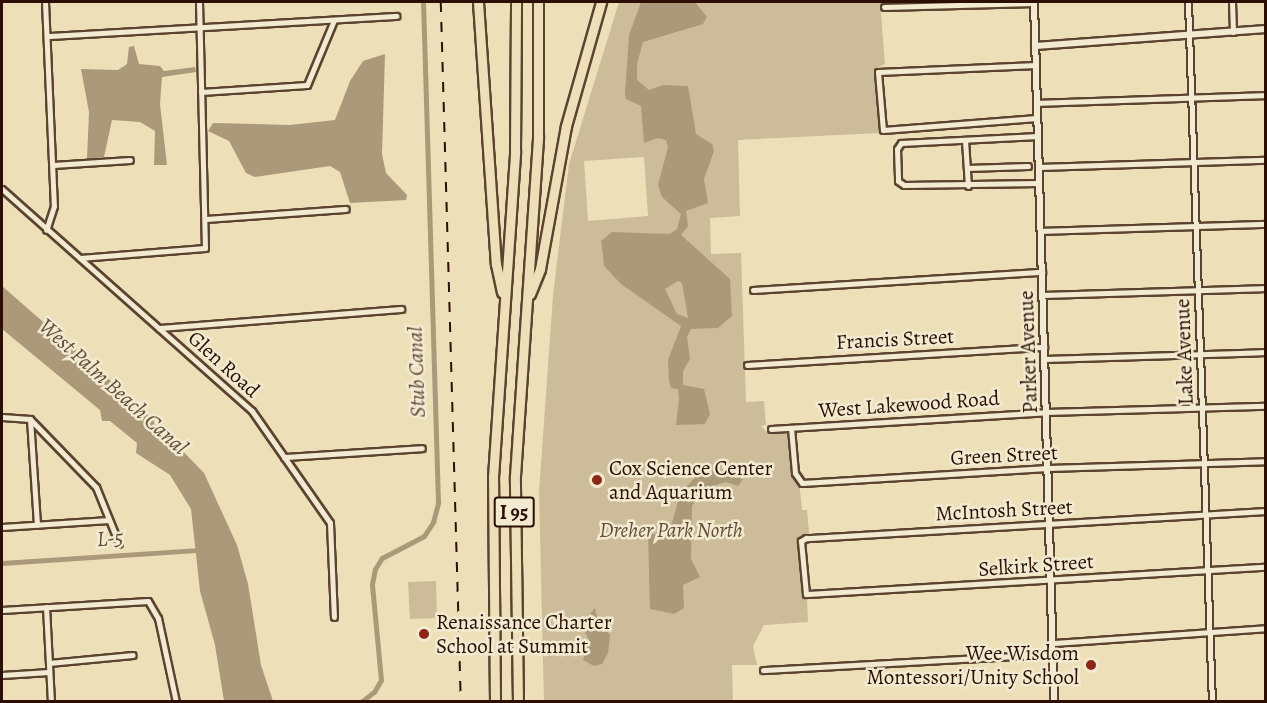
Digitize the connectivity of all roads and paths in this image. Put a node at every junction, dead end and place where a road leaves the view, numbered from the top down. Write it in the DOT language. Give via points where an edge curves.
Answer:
graph roads {
  1 [pos="199,2"];
  2 [pos="478,2"];
  3 [pos="516,2"];
  4 [pos="538,2"];
  5 [pos="601,2"];
  6 [pos="1034,2"];
  7 [pos="1188,2"];
  8 [pos="1232,2"];
  9 [pos="46,3"];
  10 [pos="884,7"];
  11 [pos="396,16"];
  12 [pos="334,20"];
  13 [pos="199,28"];
  14 [pos="1266,29"];
  15 [pos="1233,32"];
  16 [pos="1190,35"];
  17 [pos="48,36"];
  18 [pos="1035,46"];
  19 [pos="1036,65"];
  20 [pos="201,92"];
  21 [pos="1266,95"];
  22 [pos="1193,98"];
  23 [pos="1037,103"];
  24 [pos="1037,118"];
  25 [pos="1038,136"];
  26 [pos="965,140"];
  27 [pos="130,160"];
  28 [pos="1266,160"];
  29 [pos="1195,162"];
  30 [pos="53,165"];
  31 [pos="1028,166"];
  32 [pos="1039,167"];
  33 [pos="967,168"];
  34 [pos="1039,183"];
  35 [pos="968,186"];
  36 [pos="2,189"];
  37 [pos="346,209"];
  38 [pos="205,219"];
  39 [pos="1266,224"];
  40 [pos="1197,226"];
  41 [pos="46,230"];
  42 [pos="1041,231"];
  43 [pos="80,258"];
  44 [pos="1042,272"];
  45 [pos="1266,288"];
  46 [pos="753,290"];
  47 [pos="1199,290"];
  48 [pos="1042,295"];
  49 [pos="504,301"];
  50 [pos="526,302"];
  51 [pos="401,309"];
  52 [pos="159,327"];
  53 [pos="1044,347"];
  54 [pos="1266,352"];
  55 [pos="1201,354"];
  56 [pos="1044,359"];
  57 [pos="747,365"];
  58 [pos="1266,406"];
  59 [pos="1203,409"];
  60 [pos="1046,412"];
  61 [pos="2,417"];
  62 [pos="30,419"];
  63 [pos="791,428"];
  64 [pos="771,429"];
  65 [pos="422,448"];
  66 [pos="285,457"];
  67 [pos="1266,461"];
  68 [pos="1205,463"];
  69 [pos="1048,468"];
  70 [pos="1266,511"];
  71 [pos="1206,513"];
  72 [pos="109,519"];
  73 [pos="37,525"];
  74 [pos="1049,525"];
  75 [pos="2,527"];
  76 [pos="119,544"];
  77 [pos="1266,567"];
  78 [pos="1208,569"];
  79 [pos="1051,581"];
  80 [pos="808,594"];
  81 [pos="46,607"];
  82 [pos="2,610"];
  83 [pos="334,617"];
  84 [pos="1266,628"];
  85 [pos="1210,632"];
  86 [pos="1053,643"];
  87 [pos="1053,654"];
  88 [pos="133,655"];
  89 [pos="49,663"];
  90 [pos="763,670"];
  91 [pos="50,672"];
  92 [pos="2,675"];
  93 [pos="51,702"];
  94 [pos="176,702"];
  95 [pos="495,702"];
  96 [pos="518,702"];
  97 [pos="1054,702"];
  98 [pos="1212,702"];
  1 -- 13 [label="street"];
  2 -- 49 [label="highway" via="496,264"];
  3 -- 49 [label="highway, I 95" via="517,95"];
  4 -- 50 [label="highway, I 95" via="540,104"];
  5 -- 50 [label="highway" via="561,144 540,269"];
  6 -- 10 [label="street"];
  6 -- 18 [label="street, Parker Avenue"];
  7 -- 16 [label="street, Lake Avenue"];
  8 -- 15 [label="street"];
  9 -- 17 [label="street"];
  11 -- 12 [label="street"];
  12 -- 13 [label="street"];
  12 -- 20 [label="street" via="307,85"];
  13 -- 17 [label="street"];
  13 -- 20 [label="street"];
  14 -- 15 [label="street"];
  15 -- 16 [label="street"];
  16 -- 18 [label="street"];
  16 -- 22 [label="street, Lake Avenue"];
  17 -- 30 [label="street"];
  18 -- 19 [label="street, Parker Avenue"];
  19 -- 23 [label="street, Parker Avenue"];
  19 -- 24 [label="street" via="878,72 883,130"];
  20 -- 38 [label="street"];
  21 -- 22 [label="street"];
  22 -- 23 [label="street"];
  22 -- 29 [label="street, Lake Avenue"];
  23 -- 24 [label="street, Parker Avenue"];
  24 -- 25 [label="street, Parker Avenue"];
  25 -- 26 [label="street"];
  25 -- 32 [label="street, Parker Avenue"];
  26 -- 33 [label="street"];
  26 -- 35 [label="street" via="901,143 897,149 898,182 962,182"];
  27 -- 30 [label="street"];
  28 -- 29 [label="street"];
  29 -- 32 [label="street"];
  29 -- 40 [label="street, Lake Avenue"];
  30 -- 41 [label="street" via="54,206"];
  31 -- 33 [label="street"];
  32 -- 34 [label="street, Parker Avenue"];
  33 -- 35 [label="street"];
  34 -- 35 [label="street"];
  34 -- 42 [label="street, Parker Avenue"];
  36 -- 41 [label="street, Glen Road"];
  37 -- 38 [label="street"];
  38 -- 43 [label="street" via="205,248"];
  39 -- 40 [label="street"];
  40 -- 42 [label="street"];
  40 -- 47 [label="street, Lake Avenue"];
  41 -- 43 [label="street, Glen Road"];
  42 -- 44 [label="street, Parker Avenue"];
  43 -- 52 [label="street, Glen Road"];
  44 -- 46 [label="street"];
  44 -- 48 [label="street, Parker Avenue"];
  45 -- 47 [label="street"];
  47 -- 48 [label="street"];
  47 -- 55 [label="street, Lake Avenue"];
  48 -- 53 [label="street, Parker Avenue"];
  49 -- 95 [label="highway, I 95" via="492,504"];
  50 -- 96 [label="highway, I 95" via="514,521"];
  51 -- 52 [label="street"];
  52 -- 66 [label="street, Glen Road" via="252,411"];
  53 -- 56 [label="street, Parker Avenue"];
  53 -- 57 [label="street, Francis Street"];
  54 -- 55 [label="street"];
  55 -- 56 [label="street"];
  55 -- 59 [label="street, Lake Avenue"];
  56 -- 60 [label="street, Parker Avenue"];
  58 -- 59 [label="street, West Lakewood Road"];
  59 -- 60 [label="street, West Lakewood Road"];
  59 -- 68 [label="street, Lake Avenue"];
  60 -- 63 [label="street, West Lakewood Road"];
  60 -- 69 [label="street, Parker Avenue"];
  61 -- 62 [label="street"];
  62 -- 72 [label="street" via="96,487"];
  62 -- 73 [label="street"];
  63 -- 64 [label="street, West Lakewood Road"];
  63 -- 69 [label="street, Green Street" via="795,473 802,483"];
  65 -- 66 [label="street"];
  66 -- 83 [label="street, Glen Road" via="330,523"];
  67 -- 68 [label="street, Green Street"];
  68 -- 69 [label="street, Green Street"];
  68 -- 71 [label="street, Lake Avenue"];
  69 -- 74 [label="street, Parker Avenue"];
  70 -- 71 [label="street, McIntosh Street"];
  71 -- 74 [label="street, McIntosh Street"];
  71 -- 78 [label="street, Lake Avenue"];
  72 -- 73 [label="street"];
  72 -- 76 [label="street"];
  73 -- 75 [label="street"];
  74 -- 79 [label="street, Parker Avenue"];
  74 -- 80 [label="street, McIntosh Street" via="804,538 801,541"];
  77 -- 78 [label="street, Selkirk Street"];
  78 -- 79 [label="street, Selkirk Street"];
  78 -- 85 [label="street, Lake Avenue"];
  79 -- 80 [label="street, Selkirk Street"];
  79 -- 86 [label="street, Parker Avenue"];
  81 -- 82 [label="street"];
  81 -- 89 [label="street"];
  81 -- 94 [label="street" via="148,601 158,618"];
  84 -- 85 [label="street"];
  85 -- 86 [label="street"];
  85 -- 98 [label="street, Lake Avenue"];
  86 -- 87 [label="street, Parker Avenue"];
  87 -- 90 [label="street"];
  87 -- 97 [label="street, Parker Avenue"];
  88 -- 89 [label="street"];
  89 -- 91 [label="street"];
  91 -- 92 [label="street"];
  91 -- 93 [label="street"];
}
